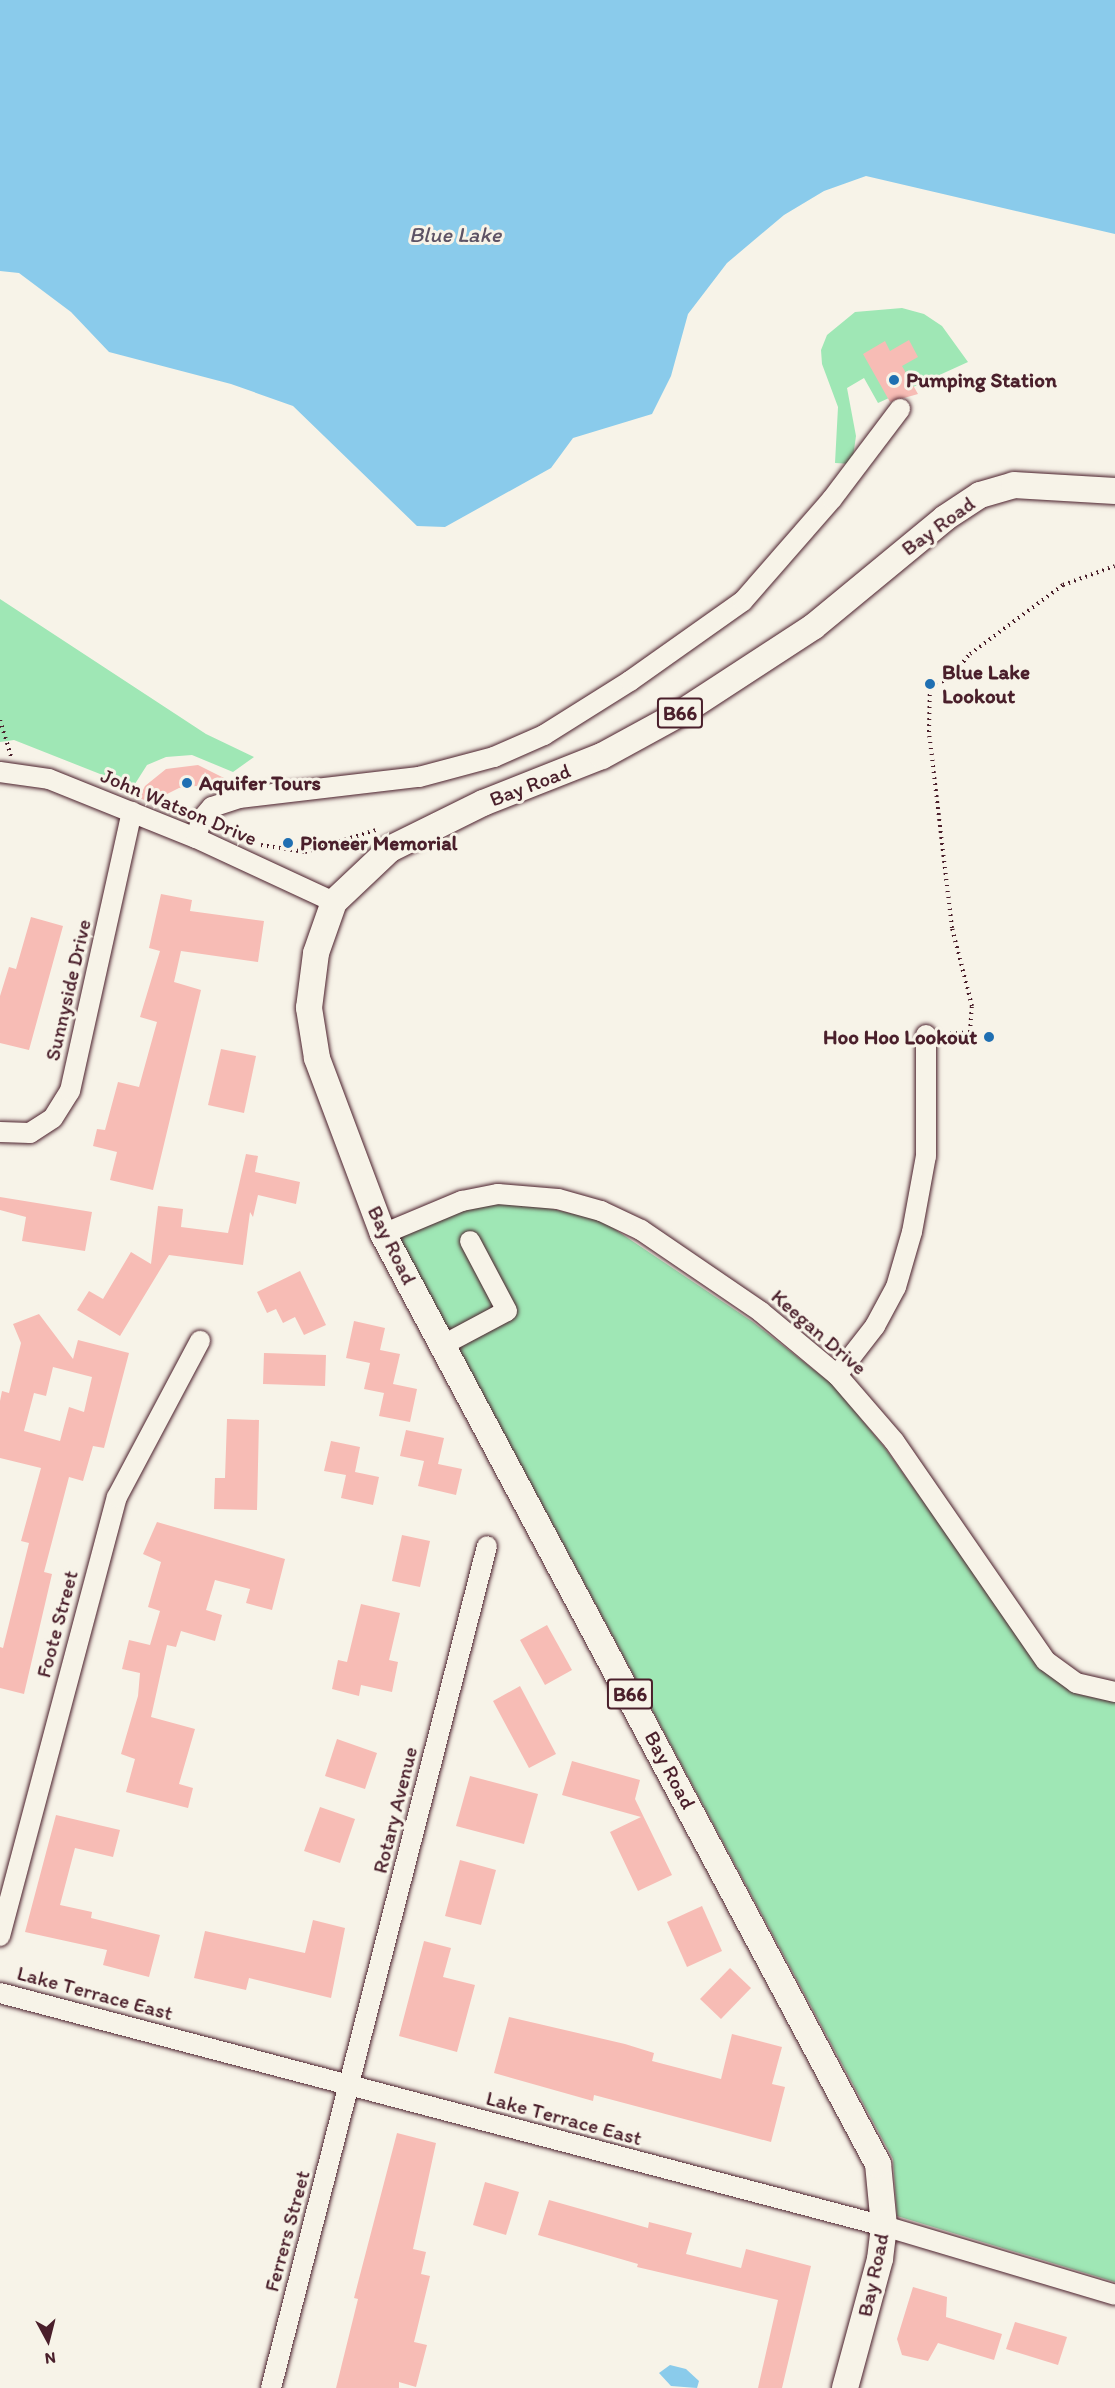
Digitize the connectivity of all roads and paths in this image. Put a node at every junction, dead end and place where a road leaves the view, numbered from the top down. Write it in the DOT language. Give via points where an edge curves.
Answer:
graph roads {
  1 [pos="900,409"];
  2 [pos="1115,491"];
  3 [pos="1115,566"];
  4 [pos="0,720"];
  5 [pos="0,738"];
  6 [pos="8,745"];
  7 [pos="8,772"];
  8 [pos="132,812"];
  9 [pos="196,838"];
  10 [pos="334,902"];
  11 [pos="926,1035"];
  12 [pos="0,1131"];
  13 [pos="383,1234"];
  14 [pos="470,1241"];
  15 [pos="200,1341"];
  16 [pos="443,1346"];
  17 [pos="837,1375"];
  18 [pos="487,1546"];
  19 [pos="1115,1692"];
  20 [pos="0,1936"];
  21 [pos="0,1993"];
  22 [pos="350,2086"];
  23 [pos="884,2226"];
  24 [pos="1115,2295"];
  25 [pos="271,2388"];
  26 [pos="845,2388"];
  1 -- 9 [label="street" via="832,499 743,601 648,669 544,735 494,757 419,777 239,798 212,807 201,820"];
  2 -- 10 [label="main road, Bay Road / B66" via="1014,485 980,495 945,518 813,627 750,670 602,756 483,803 390,849"];
  3 -- 11 [label="path" via="1063,585 970,654 948,680 930,684 929,732 952,928 972,1006 970,1032"];
  4 -- 6 [label="path"];
  5 -- 6 [label="path"];
  6 -- 7 [label="path"];
  7 -- 8 [label="street, John Watson Drive" via="49,779"];
  8 -- 9 [label="street, John Watson Drive"];
  8 -- 12 [label="street, Sunnyside Drive" via="70,1091 53,1118 30,1132"];
  9 -- 10 [label="street, John Watson Drive"];
  10 -- 13 [label="main road, Bay Road / B66" via="316,953 309,1008 317,1058"];
  11 -- 17 [label="street" via="926,1156 912,1233 896,1287 875,1326"];
  13 -- 16 [label="main road, Bay Road / B66"];
  13 -- 17 [label="street, Keegan Drive" via="462,1201 498,1194 527,1194 601,1211 641,1230 761,1312"];
  14 -- 16 [label="street" via="507,1311"];
  15 -- 20 [label="street, Foote Street" via="117,1497"];
  16 -- 23 [label="main road, Bay Road / B66" via="850,2107 878,2164"];
  17 -- 19 [label="street, Keegan Drive" via="894,1442 1046,1661 1076,1683"];
  18 -- 22 [label="street, Rotary Avenue"];
  21 -- 22 [label="street, Lake Terrace East"];
  22 -- 23 [label="street, Lake Terrace East"];
  22 -- 25 [label="street, Ferrers Street"];
  23 -- 24 [label="street, Lake Terrace East"];
  23 -- 26 [label="main road, Bay Road / B66" via="880,2259"];
}
